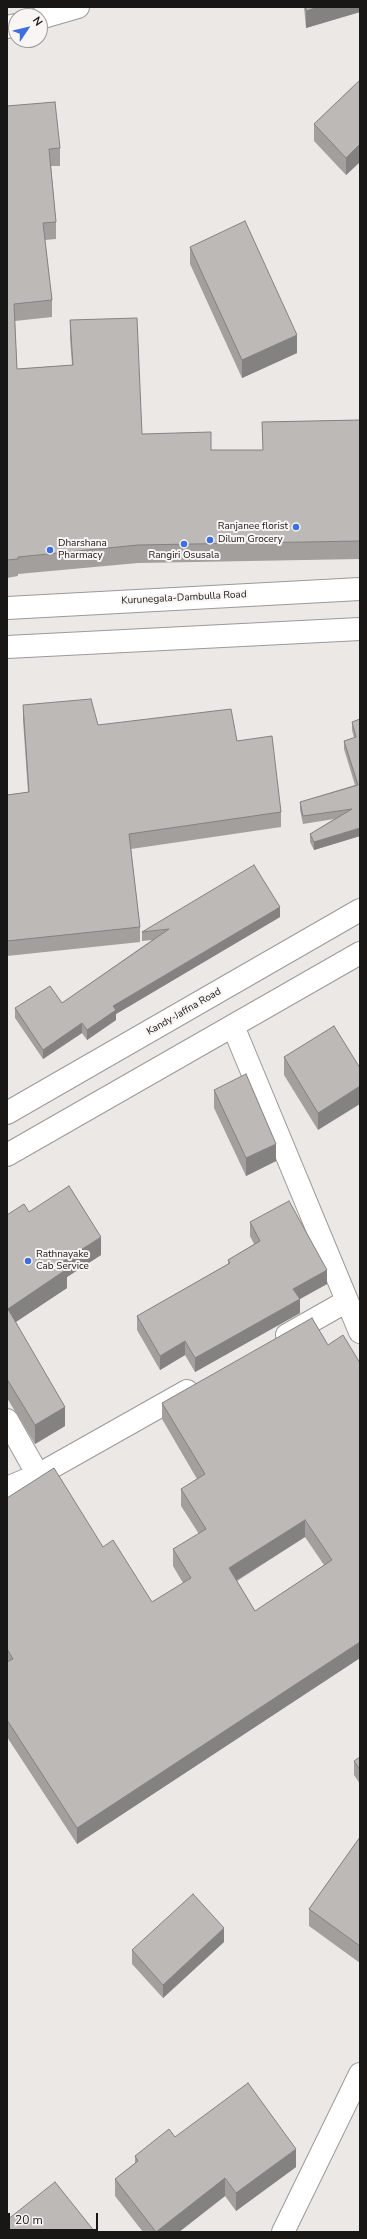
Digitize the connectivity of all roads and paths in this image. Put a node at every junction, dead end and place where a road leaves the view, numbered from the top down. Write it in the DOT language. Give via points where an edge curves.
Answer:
graph roads {
  1 [pos="78,7"];
  2 [pos="48,16"];
  3 [pos="360,589"];
  4 [pos="7,608"];
  5 [pos="360,629"];
  6 [pos="7,647"];
  7 [pos="360,910"];
  8 [pos="360,953"];
  9 [pos="233,1026"];
  10 [pos="7,1113"];
  11 [pos="7,1155"];
  12 [pos="347,1301"];
  13 [pos="360,1332"];
  14 [pos="271,1343"];
  15 [pos="203,1382"];
  16 [pos="7,1420"];
  17 [pos="38,1475"];
  18 [pos="7,1488"];
  19 [pos="360,2074"];
  20 [pos="283,2232"];
  1 -- 2 [label="main road"];
  3 -- 4 [label="main road, Kurunegala-Dambulla Road"];
  5 -- 6 [label="main road"];
  7 -- 10 [label="main road, Kandy-Jaffna Road"];
  8 -- 9 [label="main road"];
  9 -- 11 [label="main road"];
  9 -- 12 [label="main road"];
  12 -- 13 [label="main road"];
  12 -- 14 [label="main road"];
  15 -- 17 [label="main road"];
  16 -- 17 [label="main road"];
  17 -- 18 [label="main road"];
  19 -- 20 [label="main road"];
}
